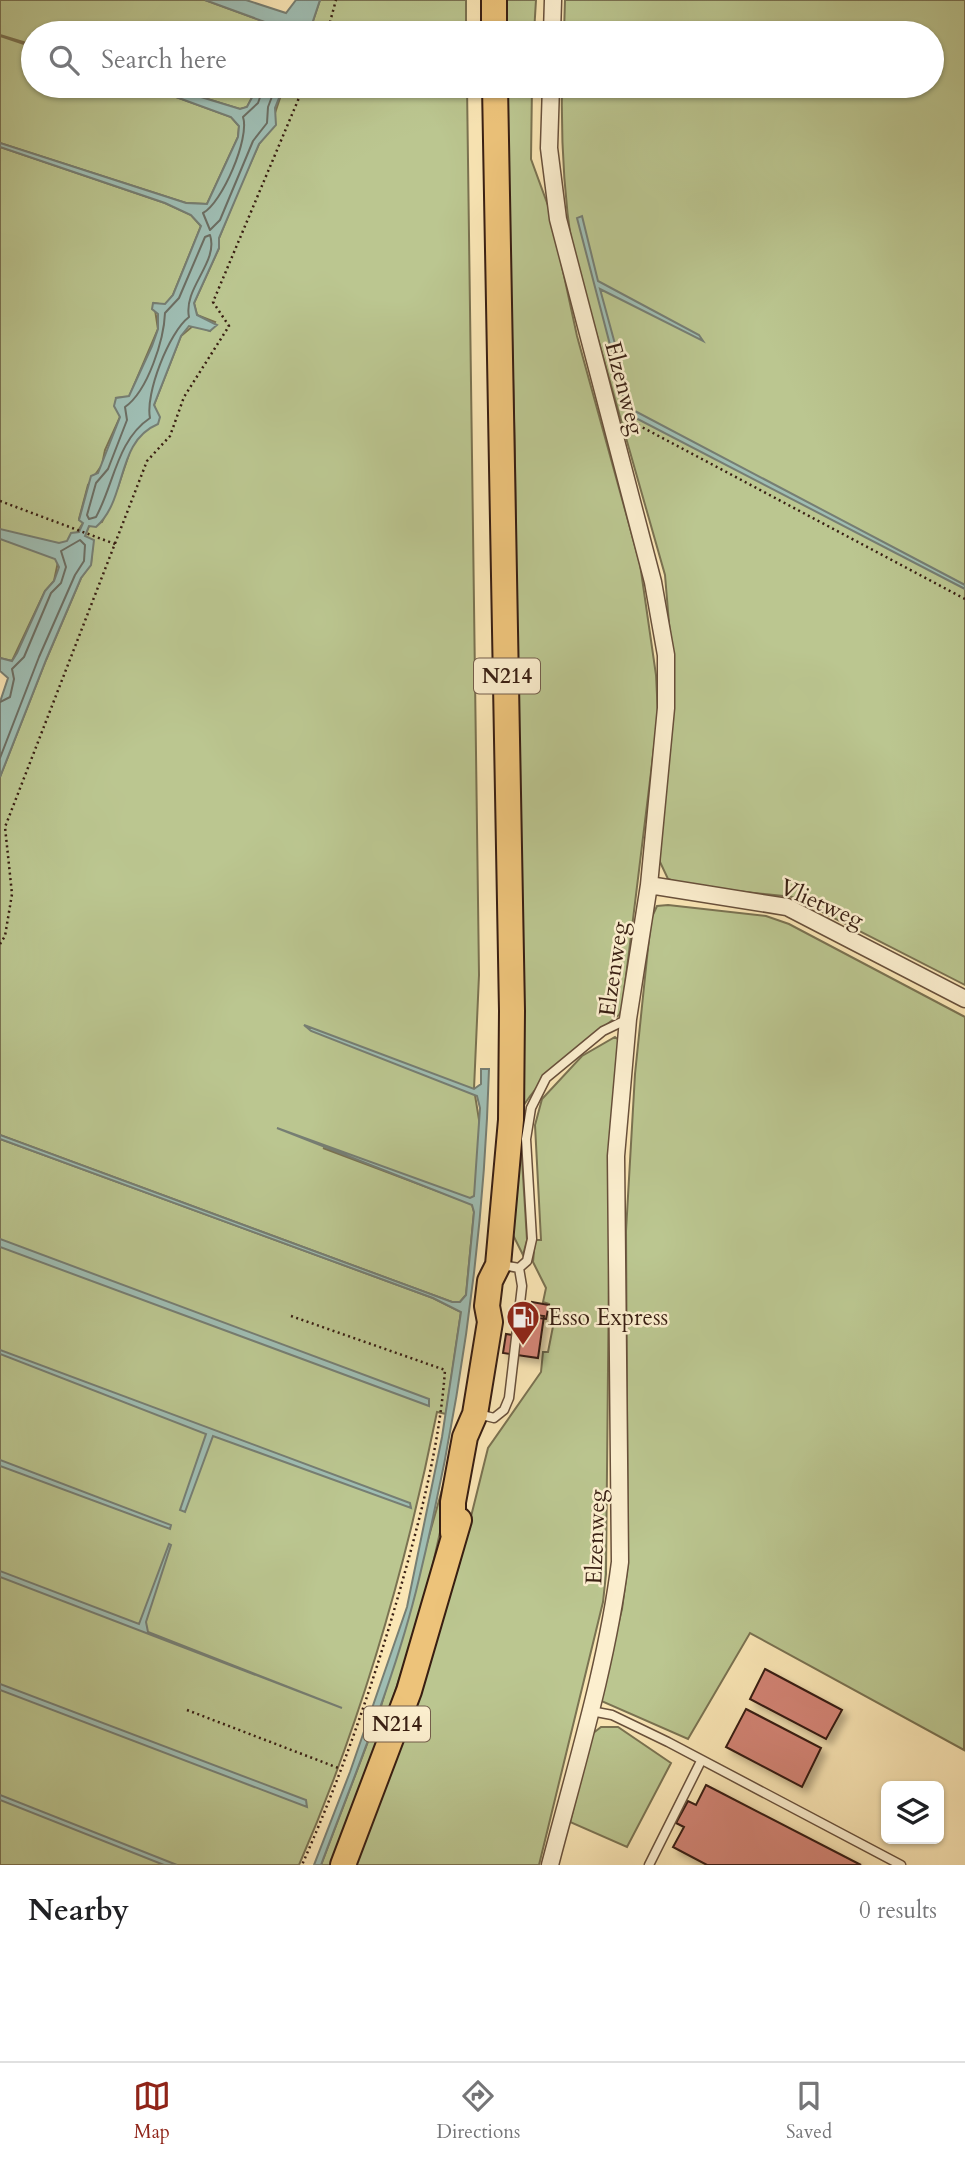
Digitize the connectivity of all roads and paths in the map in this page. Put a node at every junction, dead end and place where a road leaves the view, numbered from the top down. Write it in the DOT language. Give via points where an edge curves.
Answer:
graph roads {
  1 [pos="336,0"];
  2 [pos="494,0"];
  3 [pos="553,0"];
  4 [pos="330,21"];
  5 [pos="494,21"];
  6 [pos="552,21"];
  7 [pos="299,98"];
  8 [pos="495,98"];
  9 [pos="551,98"];
  10 [pos="612,428"];
  11 [pos="0,500"];
  12 [pos="116,544"];
  13 [pos="965,599"];
  14 [pos="649,885"];
  15 [pos="0,944"];
  16 [pos="965,999"];
  17 [pos="628,1019"];
  18 [pos="508,1266"];
  19 [pos="291,1316"];
  20 [pos="475,1414"];
  21 [pos="187,1710"];
  22 [pos="591,1712"];
  23 [pos="701,1761"];
  24 [pos="341,1769"];
  25 [pos="302,1865"];
  26 [pos="343,1865"];
  27 [pos="550,1865"];
  28 [pos="649,1865"];
  29 [pos="901,1865"];
  1 -- 4 [label="path"];
  2 -- 5 [label="main road"];
  3 -- 6 [label="street"];
  7 -- 12 [label="path" via="213,302 229,326 184,397 170,436 147,461"];
  8 -- 18 [label="main road, N214" via="512,998"];
  9 -- 10 [label="street, Elzenweg" via="549,148 558,219"];
  10 -- 13 [label="path" via="638,425"];
  10 -- 14 [label="street, Elzenweg" via="653,582 666,655 666,708"];
  11 -- 12 [label="path"];
  12 -- 15 [label="path" via="5,828 12,894"];
  14 -- 16 [label="street, Vlietweg" via="787,907"];
  14 -- 17 [label="street, Elzenweg"];
  17 -- 18 [label="lane" via="603,1031 546,1078 530,1108 526,1139 532,1239 527,1261"];
  17 -- 22 [label="street, Elzenweg" via="617,1156 620,1562"];
  18 -- 20 [label="main road, N214" via="499,1306 490,1322"];
  18 -- 20 [label="lane" via="522,1286 509,1398 494,1418"];
  19 -- 24 [label="path" via="444,1370 421,1514 380,1660"];
  20 -- 26 [label="main road, N214" via="479,1441 463,1510 409,1691"];
  21 -- 24 [label="path"];
  22 -- 23 [label="lane" via="612,1715"];
  22 -- 27 [label="street, Elzenweg"];
  23 -- 28 [label="lane"];
  23 -- 29 [label="lane"];
  24 -- 25 [label="path"];
}
